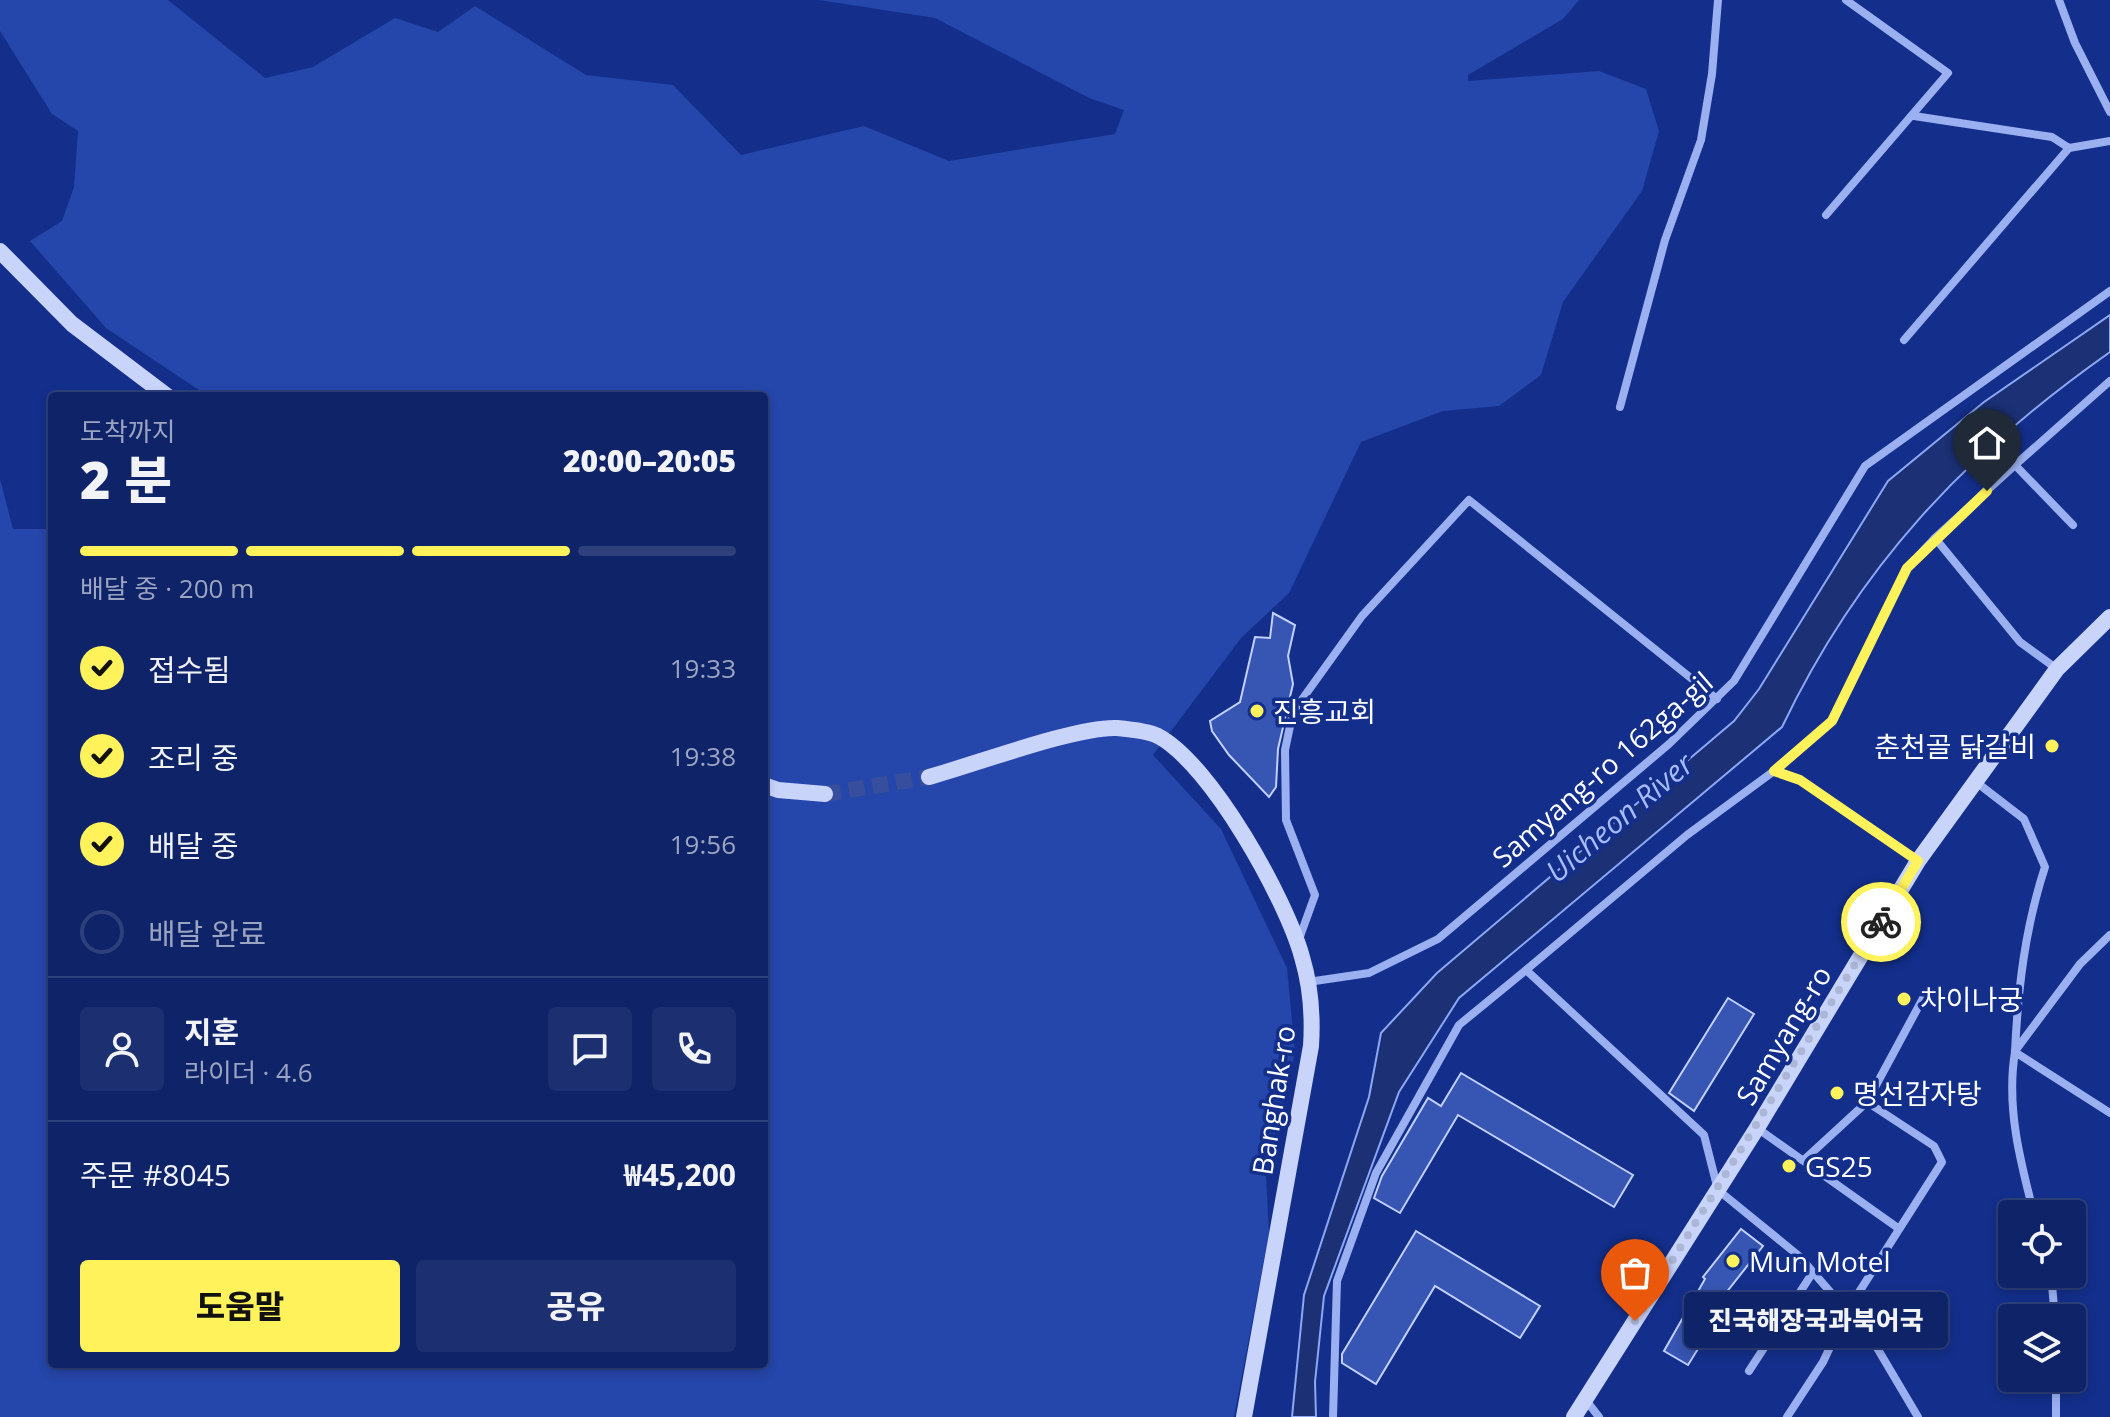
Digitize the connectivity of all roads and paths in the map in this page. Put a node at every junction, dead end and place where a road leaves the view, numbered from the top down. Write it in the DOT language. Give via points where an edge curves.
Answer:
graph roads {
  1 [pos="1718,0"];
  2 [pos="1846,0"];
  3 [pos="2059,0"];
  4 [pos="2110,112"];
  5 [pos="1914,116"];
  6 [pos="2110,141"];
  7 [pos="2069,148"];
  8 [pos="1826,215"];
  9 [pos="0,251"];
  10 [pos="2110,291"];
  11 [pos="1904,340"];
  12 [pos="2110,381"];
  13 [pos="162,392"];
  14 [pos="1620,407"];
  15 [pos="2015,465"];
  16 [pos="2073,525"];
  17 [pos="1935,538"];
  18 [pos="2110,617"];
  19 [pos="2057,669"];
  20 [pos="1717,699"];
  21 [pos="1774,771"];
  22 [pos="929,777"];
  23 [pos="1976,782"];
  24 [pos="768,786"];
  25 [pos="825,794"];
  26 [pos="1918,861"];
  27 [pos="2110,935"];
  28 [pos="1298,943"];
  29 [pos="1526,970"];
  30 [pos="1308,982"];
  31 [pos="1928,989"];
  32 [pos="2015,1052"];
  33 [pos="1867,1102"];
  34 [pos="2110,1113"];
  35 [pos="1757,1128"];
  36 [pos="1805,1159"];
  37 [pos="1718,1190"];
  38 [pos="2030,1200"];
  39 [pos="1898,1228"];
  40 [pos="1813,1272"];
  41 [pos="1847,1311"];
  42 [pos="1749,1371"];
  43 [pos="2056,1392"];
  44 [pos="1585,1399"];
  45 [pos="1244,1417"];
  46 [pos="1333,1417"];
  47 [pos="1574,1417"];
  48 [pos="1599,1417"];
  49 [pos="1787,1417"];
  50 [pos="1918,1417"];
  51 [pos="2056,1417"];
  1 -- 14 [label="street" via="1701,140 1665,240"];
  2 -- 5 [label="street" via="1948,73"];
  3 -- 4 [label="street"];
  5 -- 7 [label="street" via="2052,137"];
  5 -- 8 [label="street"];
  6 -- 7 [label="street"];
  7 -- 11 [label="street"];
  9 -- 13 [label="main road" via="72,324"];
  10 -- 20 [label="street, Samyang-ro 162ga-gil" via="1865,466 1734,681"];
  12 -- 15 [label="street"];
  15 -- 16 [label="street"];
  15 -- 17 [label="street"];
  17 -- 19 [label="street" via="2020,642"];
  17 -- 21 [label="street" via="1907,568 1832,721"];
  18 -- 19 [label="main road, Samyang-ro"];
  19 -- 23 [label="main road, Samyang-ro"];
  20 -- 28 [label="street" via="1469,500 1362,616 1293,712 1285,750 1286,820 1315,895"];
  20 -- 30 [label="street, Samyang-ro 162ga-gil" via="1438,939 1369,973"];
  21 -- 26 [label="street" via="1800,780"];
  21 -- 29 [label="street" via="1687,835"];
  22 -- 28 [label="main road, Banghak-ro" via="1079,734 1115,728 1158,736 1205,778 1250,844"];
  23 -- 26 [label="main road, Samyang-ro"];
  23 -- 32 [label="street" via="2024,819 2045,867 2029,914"];
  24 -- 25 [label="main road"];
  26 -- 35 [label="main road, Samyang-ro"];
  27 -- 32 [label="street" via="2080,964"];
  28 -- 30 [label="main road, Banghak-ro"];
  29 -- 37 [label="street" via="1704,1135"];
  29 -- 46 [label="street" via="1459,1025 1376,1173 1337,1281"];
  30 -- 45 [label="main road, Banghak-ro" via="1311,1046"];
  31 -- 33 [label="street"];
  32 -- 34 [label="street"];
  32 -- 38 [label="street" via="2010,1080"];
  33 -- 36 [label="street"];
  33 -- 39 [label="street" via="1940,1153 1939,1167"];
  35 -- 36 [label="street"];
  35 -- 37 [label="main road, Samyang-ro"];
  36 -- 39 [label="street"];
  37 -- 40 [label="street"];
  37 -- 44 [label="main road, Samyang-ro"];
  39 -- 41 [label="street"];
  40 -- 41 [label="street"];
  40 -- 42 [label="street"];
  41 -- 49 [label="street" via="1823,1362"];
  41 -- 50 [label="street" via="1873,1341"];
  43 -- 51 [label="street"];
  44 -- 47 [label="main road, Samyang-ro"];
  44 -- 48 [label="street"];
}
